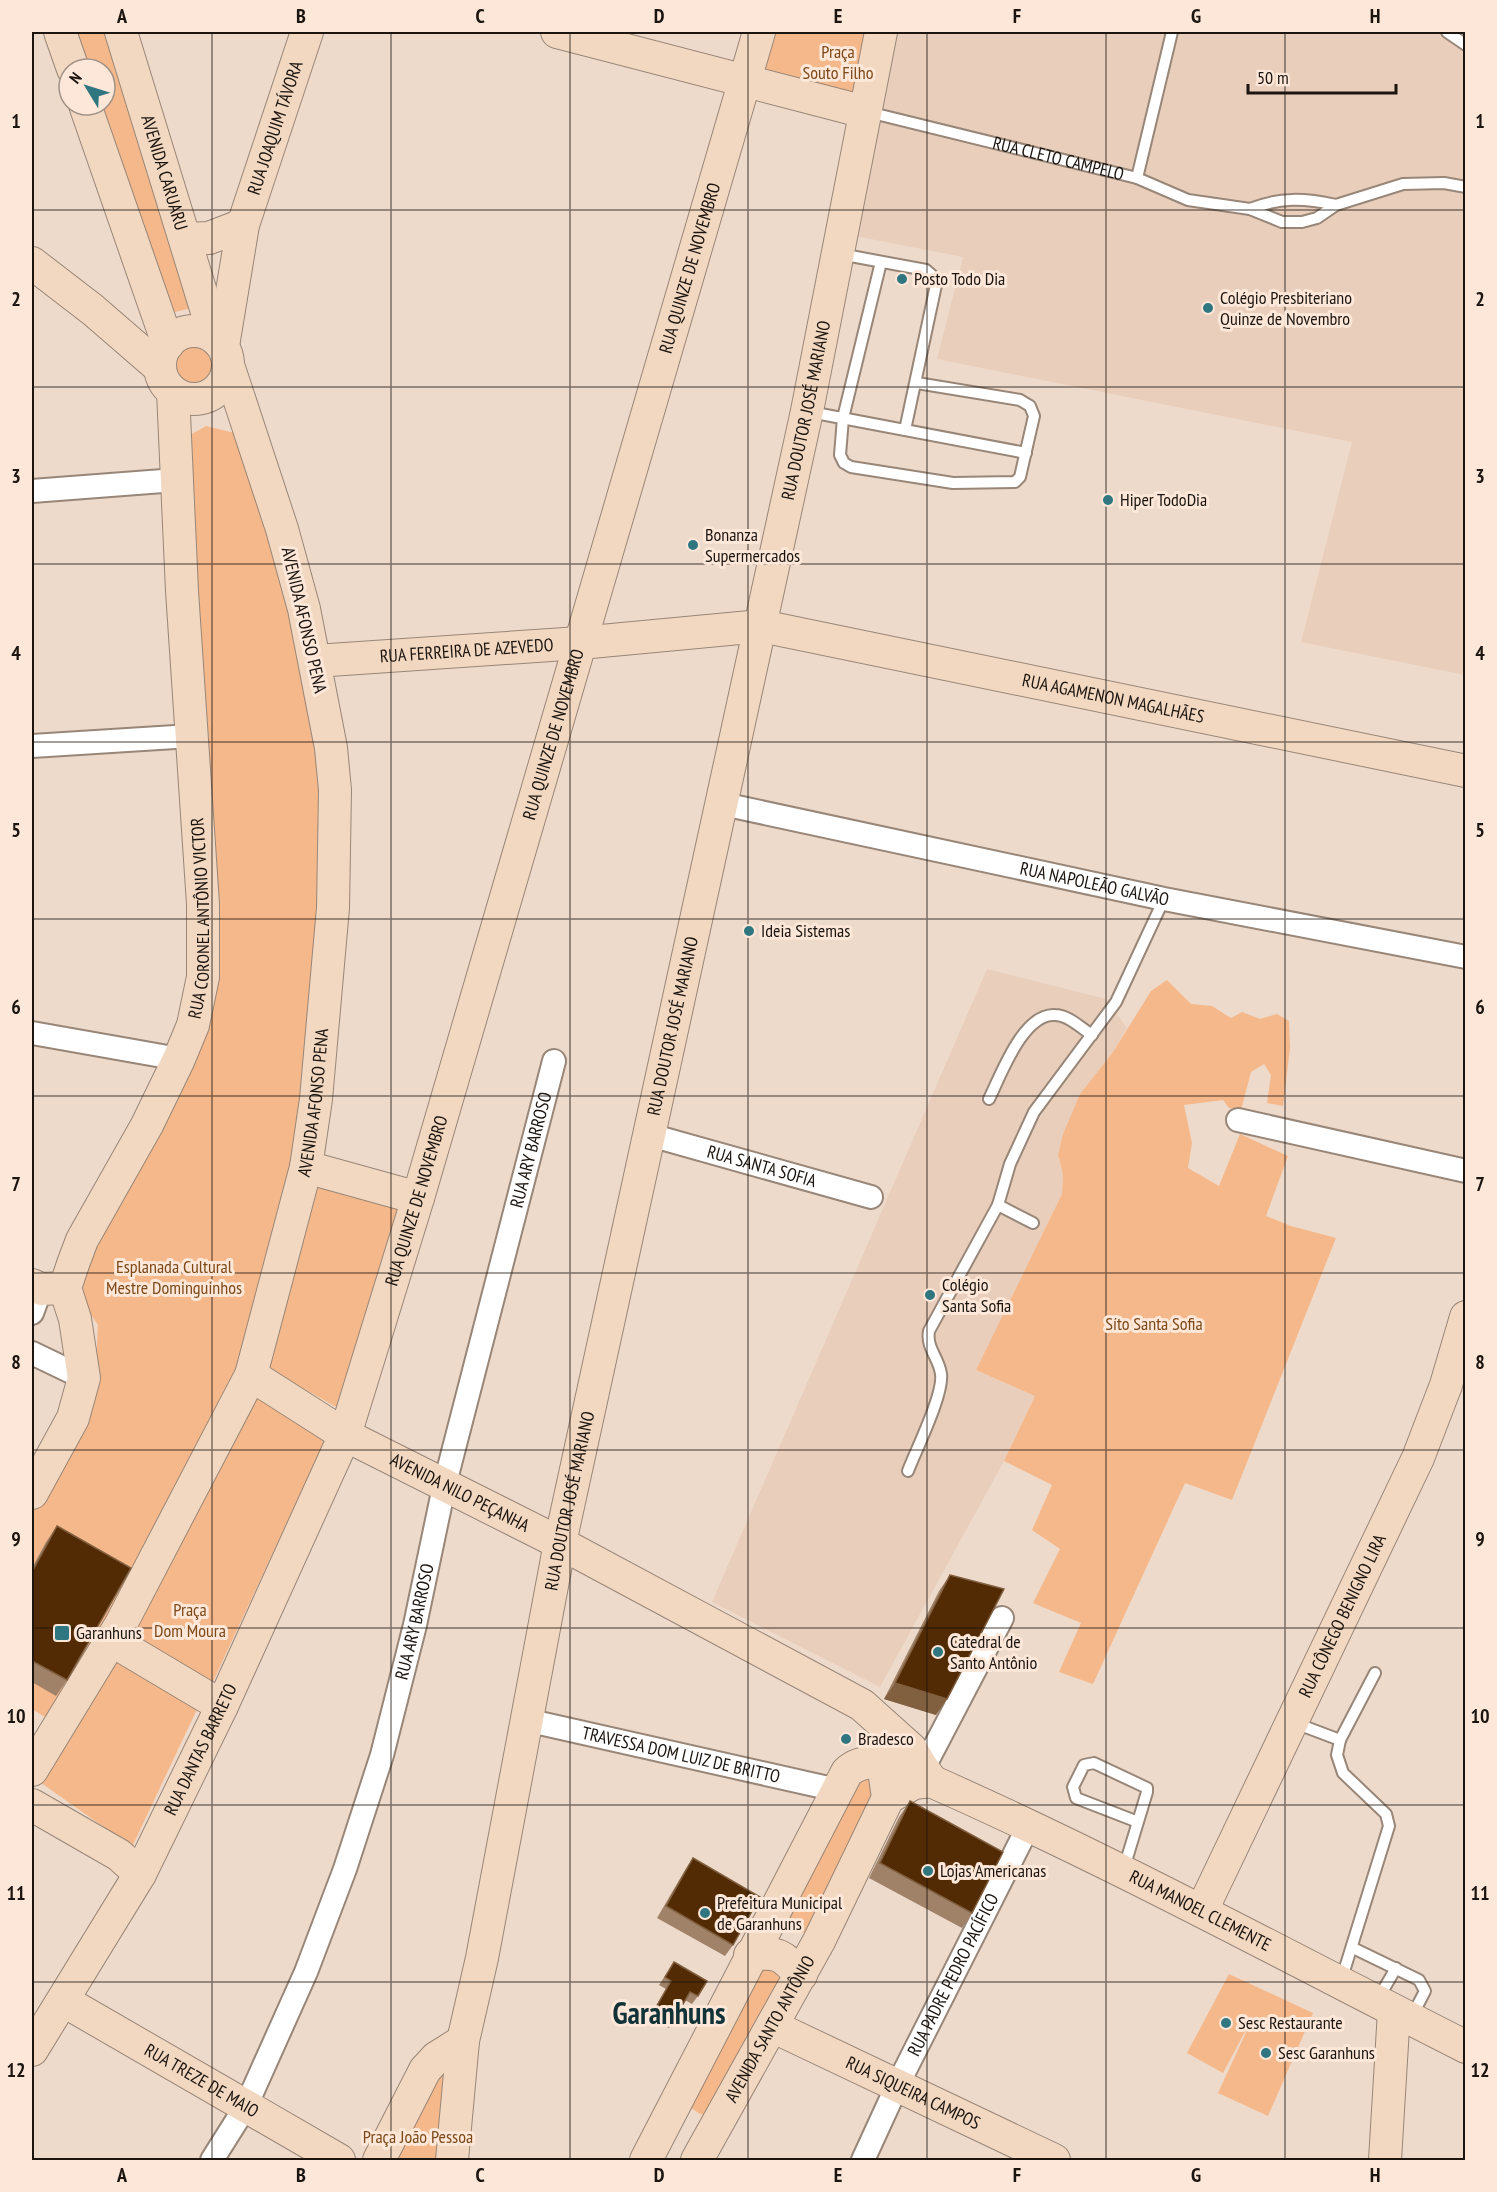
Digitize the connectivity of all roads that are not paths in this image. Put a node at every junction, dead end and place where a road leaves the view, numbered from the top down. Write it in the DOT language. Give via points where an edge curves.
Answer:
graph roads {
  1 [pos="60,32"];
  2 [pos="121,32"];
  3 [pos="307,32"];
  4 [pos="557,32"];
  5 [pos="759,32"];
  6 [pos="881,32"];
  7 [pos="1172,32"];
  8 [pos="1447,32"];
  9 [pos="1466,45"];
  10 [pos="69,57"];
  11 [pos="744,82"];
  12 [pos="865,112"];
  13 [pos="90,117"];
  14 [pos="1137,178"];
  15 [pos="1466,187"];
  16 [pos="1336,205"];
  17 [pos="1250,209"];
  18 [pos="243,225"];
  19 [pos="186,239"];
  20 [pos="837,254"];
  21 [pos="880,262"];
  22 [pos="32,263"];
  23 [pos="222,349"];
  24 [pos="167,362"];
  25 [pos="917,383"];
  26 [pos="807,411"];
  27 [pos="843,418"];
  28 [pos="905,430"];
  29 [pos="1026,453"];
  30 [pos="176,480"];
  31 [pos="32,491"];
  32 [pos="761,626"];
  33 [pos="580,643"];
  34 [pos="315,662"];
  35 [pos="191,735"];
  36 [pos="32,746"];
  37 [pos="1466,771"];
  38 [pos="723,804"];
  39 [pos="1164,899"];
  40 [pos="1466,957"];
  41 [pos="32,1033"];
  42 [pos="1092,1035"];
  43 [pos="178,1059"];
  44 [pos="554,1061"];
  45 [pos="989,1099"];
  46 [pos="1238,1120"];
  47 [pos="651,1135"];
  48 [pos="306,1167"];
  49 [pos="1466,1170"];
  50 [pos="871,1197"];
  51 [pos="418,1198"];
  52 [pos="998,1205"];
  53 [pos="1033,1222"];
  54 [pos="42,1294"];
  55 [pos="1466,1317"];
  56 [pos="32,1353"];
  57 [pos="251,1375"];
  58 [pos="84,1378"];
  59 [pos="1456,1387"];
  60 [pos="345,1435"];
  61 [pos="908,1471"];
  62 [pos="444,1487"];
  63 [pos="32,1493"];
  64 [pos="560,1543"];
  65 [pos="1002,1618"];
  66 [pos="111,1640"];
  67 [pos="1375,1673"];
  68 [pos="862,1705"];
  69 [pos="222,1706"];
  70 [pos="526,1720"];
  71 [pos="1293,1722"];
  72 [pos="1340,1740"];
  73 [pos="883,1762"];
  74 [pos="32,1770"];
  75 [pos="927,1775"];
  76 [pos="837,1790"];
  77 [pos="888,1798"];
  78 [pos="32,1805"];
  79 [pos="1138,1822"];
  80 [pos="1029,1825"];
  81 [pos="1123,1871"];
  82 [pos="140,1874"];
  83 [pos="1202,1910"];
  84 [pos="773,1915"];
  85 [pos="819,1941"];
  86 [pos="1353,1948"];
  87 [pos="750,1955"];
  88 [pos="1396,1968"];
  89 [pos="801,1975"];
  90 [pos="1341,1981"];
  91 [pos="63,2001"];
  92 [pos="1394,2011"];
  93 [pos="774,2027"];
  94 [pos="465,2031"];
  95 [pos="1466,2047"];
  96 [pos="32,2050"];
  97 [pos="897,2086"];
  98 [pos="676,2103"];
  99 [pos="246,2106"];
  100 [pos="717,2122"];
  101 [pos="652,2148"];
  102 [pos="698,2159"];
  103 [pos="212,2160"];
  104 [pos="339,2160"];
  105 [pos="379,2160"];
  106 [pos="452,2160"];
  107 [pos="863,2160"];
  108 [pos="1054,2160"];
  109 [pos="1385,2160"];
  1 -- 10 [label="main road"];
  2 -- 19 [label="main road, AVENIDA CARUARU"];
  3 -- 18 [label="main road, RUA JOAQUIM TÁVORA"];
  4 -- 11 [label="main road"];
  5 -- 11 [label="main road, RUA QUINZE DE NOVEMBRO"];
  6 -- 12 [label="main road, RUA DOUTOR JOSÉ MARIANO"];
  7 -- 14 [label="lane"];
  8 -- 9 [label="lane"];
  11 -- 12 [label="main road"];
  11 -- 33 [label="main road, RUA QUINZE DE NOVEMBRO"];
  12 -- 14 [label="lane, RUA CLETO CAMPELO"];
  12 -- 20 [label="main road, RUA DOUTOR JOSÉ MARIANO"];
  13 -- 24 [label="main road"];
  14 -- 17 [label="lane, RUA CLETO CAMPELO" via="1188,200"];
  15 -- 16 [label="lane" via="1403,184"];
  16 -- 17 [label="lane" via="1289,198"];
  16 -- 17 [label="lane" via="1317,218 1302,222 1268,219"];
  18 -- 19 [label="main road" via="209,238"];
  18 -- 23 [label="main road, RUA JOAQUIM TÁVORA"];
  19 -- 23 [label="main road, AVENIDA CARUARU"];
  20 -- 21 [label="lane"];
  20 -- 26 [label="main road, RUA DOUTOR JOSÉ MARIANO"];
  21 -- 25 [label="lane" via="926,270 936,285"];
  21 -- 27 [label="lane"];
  22 -- 24 [label="main road" via="93,310 140,329"];
  23 -- 24 [label="main road" via="195,331 176,336"];
  23 -- 24 [label="main road" via="226,378 213,394 192,400"];
  23 -- 34 [label="main road, AVENIDA AFONSO PENA" via="282,529"];
  24 -- 30 [label="main road, RUA CORONEL ANTÔNIO VICTOR"];
  25 -- 28 [label="lane"];
  25 -- 29 [label="lane" via="1020,400 1030,406 1034,416"];
  26 -- 27 [label="lane"];
  26 -- 32 [label="main road, RUA DOUTOR JOSÉ MARIANO"];
  27 -- 28 [label="lane"];
  27 -- 29 [label="lane" via="840,455 851,467 954,483 1006,484 1020,477"];
  28 -- 29 [label="lane"];
  30 -- 31 [label="street"];
  30 -- 35 [label="main road, RUA CORONEL ANTÔNIO VICTOR"];
  32 -- 33 [label="main road, RUA FERREIRA DE AZEVEDO"];
  32 -- 37 [label="main road, RUA AGAMENON MAGALHÃES"];
  32 -- 38 [label="main road, RUA DOUTOR JOSÉ MARIANO"];
  33 -- 34 [label="main road, RUA FERREIRA DE AZEVEDO"];
  33 -- 51 [label="main road, RUA QUINZE DE NOVEMBRO"];
  34 -- 48 [label="main road, AVENIDA AFONSO PENA" via="334,779 336,848 326,1006"];
  35 -- 36 [label="street"];
  35 -- 43 [label="main road, RUA CORONEL ANTÔNIO VICTOR" via="204,954 199,1002"];
  38 -- 39 [label="street, RUA NAPOLEÃO GALVÃO"];
  38 -- 47 [label="main road, RUA DOUTOR JOSÉ MARIANO"];
  39 -- 40 [label="street, RUA NAPOLEÃO GALVÃO"];
  39 -- 42 [label="lane" via="1116,1002"];
  41 -- 43 [label="street"];
  42 -- 45 [label="lane" via="1056,1014 1042,1017 1017,1042"];
  42 -- 52 [label="lane" via="1034,1112 1010,1164"];
  43 -- 54 [label="main road, RUA CORONEL ANTÔNIO VICTOR" via="147,1125 82,1240"];
  44 -- 62 [label="street, RUA ARY BARROSO"];
  46 -- 49 [label="street"];
  47 -- 50 [label="street, RUA SANTA SOFIA"];
  47 -- 64 [label="main road, RUA DOUTOR JOSÉ MARIANO"];
  48 -- 51 [label="main road"];
  48 -- 57 [label="main road, AVENIDA AFONSO PENA"];
  51 -- 60 [label="main road, RUA QUINZE DE NOVEMBRO"];
  52 -- 53 [label="lane"];
  52 -- 61 [label="lane" via="929,1331 927,1342 942,1375"];
  54 -- 58 [label="main road, RUA CORONEL ANTÔNIO VICTOR" via="75,1319"];
  55 -- 59 [label="main road, RUA CÔNEGO BENIGNO LIRA"];
  56 -- 58 [label="street"];
  57 -- 60 [label="main road, AVENIDA NILO PEÇANHA"];
  57 -- 66 [label="main road, AVENIDA AFONSO PENA"];
  58 -- 63 [label="main road" via="73,1418"];
  59 -- 71 [label="main road, RUA CÔNEGO BENIGNO LIRA" via="1418,1458"];
  60 -- 62 [label="main road, AVENIDA NILO PEÇANHA"];
  60 -- 69 [label="main road, RUA DANTAS BARRETO"];
  62 -- 64 [label="main road, AVENIDA NILO PEÇANHA"];
  62 -- 99 [label="street, RUA ARY BARROSO" via="382,1755 314,1951"];
  64 -- 68 [label="main road, AVENIDA NILO PEÇANHA"];
  64 -- 70 [label="main road, RUA DOUTOR JOSÉ MARIANO"];
  65 -- 75 [label="street"];
  66 -- 69 [label="main road"];
  66 -- 74 [label="main road, AVENIDA AFONSO PENA"];
  67 -- 72 [label="lane"];
  68 -- 73 [label="main road"];
  68 -- 75 [label="main road, AVENIDA NILO PEÇANHA" via="911,1749"];
  69 -- 82 [label="main road, RUA DANTAS BARRETO"];
  70 -- 76 [label="street, TRAVESSA DOM LUIZ DE BRITTO"];
  70 -- 94 [label="main road, RUA DOUTOR JOSÉ MARIANO"];
  71 -- 72 [label="lane"];
  71 -- 83 [label="main road, RUA CÔNEGO BENIGNO LIRA"];
  72 -- 86 [label="lane" via="1337,1755 1343,1773 1386,1814 1389,1826"];
  73 -- 75 [label="main road, RUA MANOEL CLEMENTE"];
  73 -- 76 [label="main road" via="852,1767"];
  73 -- 77 [label="main road"];
  75 -- 77 [label="main road"];
  75 -- 80 [label="main road, RUA MANOEL CLEMENTE"];
  76 -- 84 [label="main road"];
  77 -- 85 [label="main road, AVENIDA SANTO ANTÔNIO"];
  78 -- 82 [label="main road" via="119,1855"];
  79 -- 79 [label="lane" via="1147,1788 1094,1763 1084,1764 1073,1787 1076,1798"];
  79 -- 81 [label="lane"];
  80 -- 81 [label="main road, RUA MANOEL CLEMENTE"];
  80 -- 97 [label="street, RUA PADRE PEDRO PACÍFICO"];
  81 -- 83 [label="main road, RUA MANOEL CLEMENTE"];
  82 -- 91 [label="main road, RUA DANTAS BARRETO"];
  83 -- 90 [label="main road, RUA MANOEL CLEMENTE"];
  84 -- 85 [label="main road" via="789,1936"];
  84 -- 87 [label="main road"];
  85 -- 89 [label="main road, AVENIDA SANTO ANTÔNIO"];
  86 -- 88 [label="lane"];
  86 -- 90 [label="lane"];
  87 -- 89 [label="main road" via="778,1954"];
  87 -- 98 [label="main road"];
  88 -- 92 [label="lane"];
  88 -- 92 [label="lane" via="1419,1980 1425,1991"];
  89 -- 93 [label="main road, AVENIDA SANTO ANTÔNIO"];
  90 -- 92 [label="main road, RUA MANOEL CLEMENTE"];
  91 -- 96 [label="main road, RUA DANTAS BARRETO"];
  91 -- 99 [label="main road, RUA TREZE DE MAIO"];
  92 -- 95 [label="main road, RUA MANOEL CLEMENTE"];
  92 -- 109 [label="main road"];
  93 -- 97 [label="main road, RUA SIQUEIRA CAMPOS"];
  93 -- 100 [label="main road, AVENIDA SANTO ANTÔNIO"];
  94 -- 105 [label="main road" via="425,2070"];
  94 -- 106 [label="main road, RUA DOUTOR JOSÉ MARIANO"];
  97 -- 107 [label="street, RUA PADRE PEDRO PACÍFICO"];
  97 -- 108 [label="main road, RUA SIQUEIRA CAMPOS"];
  98 -- 100 [label="main road" via="693,2118"];
  98 -- 101 [label="main road"];
  99 -- 103 [label="street, RUA ARY BARROSO"];
  99 -- 104 [label="main road, RUA TREZE DE MAIO"];
  100 -- 102 [label="main road, AVENIDA SANTO ANTÔNIO"];
  101 -- 102 [label="main road" via="681,2141"];
}
